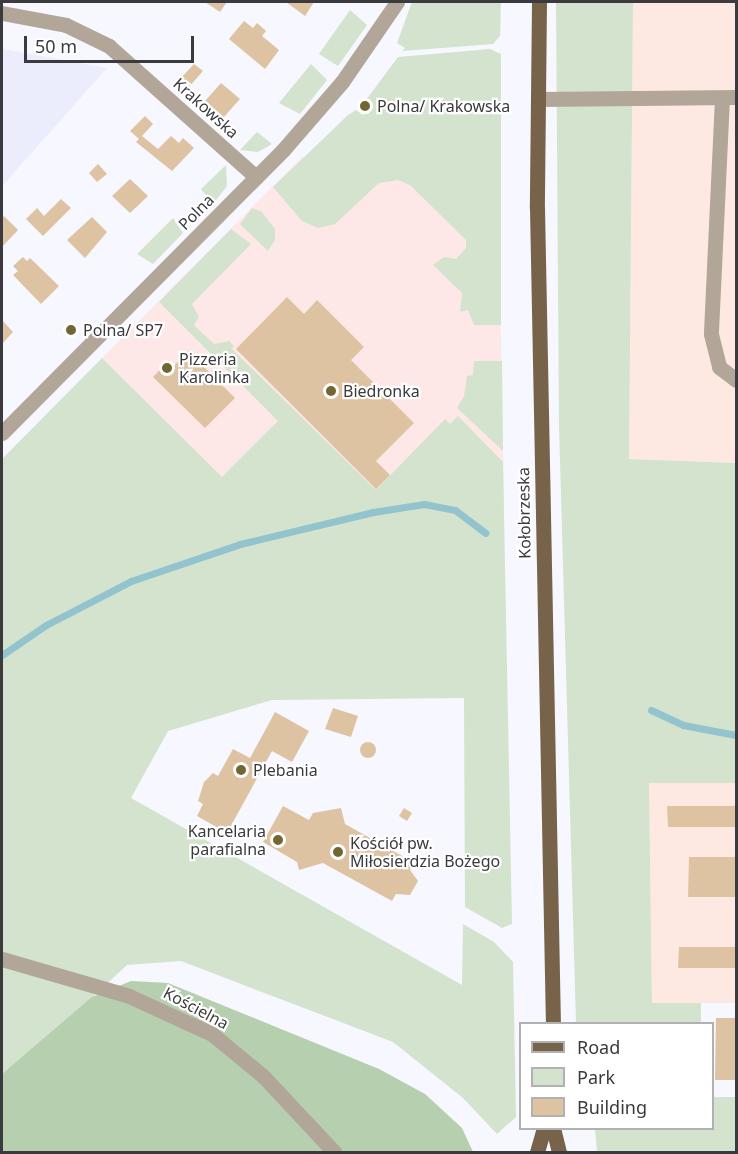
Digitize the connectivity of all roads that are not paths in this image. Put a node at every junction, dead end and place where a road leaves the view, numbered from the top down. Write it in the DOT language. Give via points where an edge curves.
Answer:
graph roads {
  1 [pos="397,2"];
  2 [pos="539,2"];
  3 [pos="2,13"];
  4 [pos="729,98"];
  5 [pos="538,99"];
  6 [pos="256,177"];
  7 [pos="736,380"];
  8 [pos="2,433"];
  9 [pos="2,958"];
  10 [pos="552,1022"];
  11 [pos="543,1130"];
  12 [pos="554,1130"];
  13 [pos="334,1152"];
  14 [pos="537,1152"];
  15 [pos="559,1152"];
  1 -- 6 [label="street, Polna" via="342,82"];
  2 -- 5 [label="main road, Kołobrzeska"];
  3 -- 6 [label="street, Krakowska" via="60,23 109,46"];
  4 -- 5 [label="street"];
  4 -- 7 [label="street" via="711,334 719,367"];
  5 -- 10 [label="main road, Kołobrzeska"];
  6 -- 8 [label="street, Polna"];
  9 -- 13 [label="street, Kościelna" via="149,1003 212,1034 263,1076"];
  11 -- 14 [label="main road"];
  12 -- 15 [label="main road"];
}
